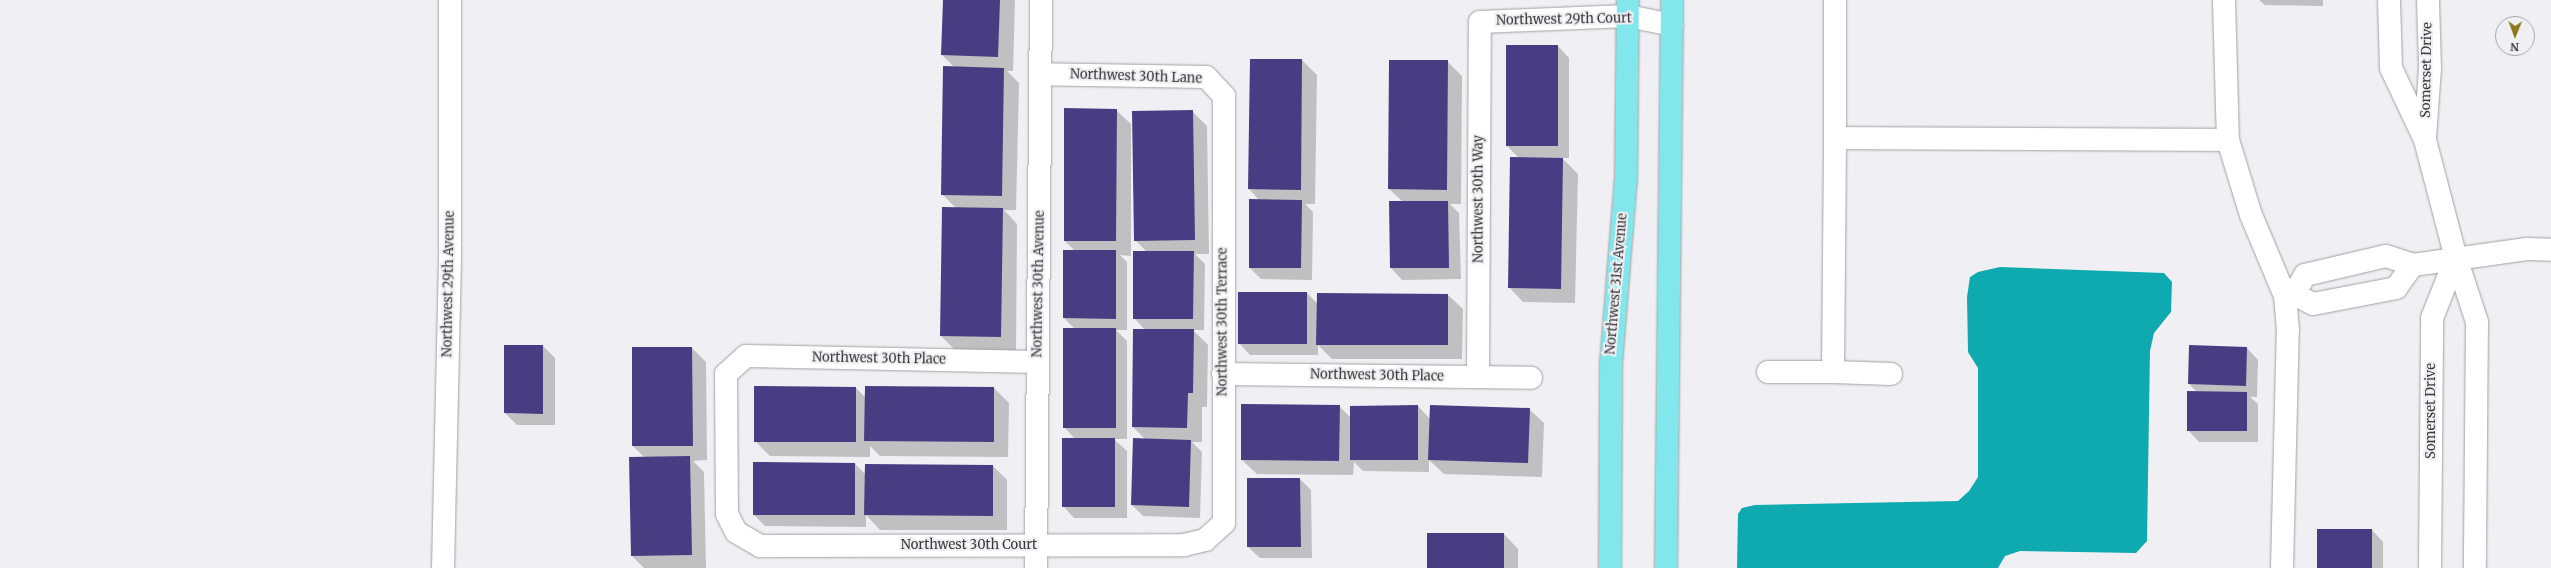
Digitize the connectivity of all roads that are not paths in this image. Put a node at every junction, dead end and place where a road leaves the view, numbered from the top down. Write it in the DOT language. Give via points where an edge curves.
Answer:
graph roads {
  1 [pos="450,0"];
  2 [pos="1041,0"];
  3 [pos="1672,0"];
  4 [pos="1835,0"];
  5 [pos="2224,0"];
  6 [pos="2389,0"];
  7 [pos="2428,0"];
  8 [pos="1628,8"];
  9 [pos="1480,22"];
  10 [pos="1672,25"];
  11 [pos="1042,74"];
  12 [pos="1224,96"];
  13 [pos="1835,138"];
  14 [pos="2228,140"];
  15 [pos="2425,140"];
  16 [pos="2551,250"];
  17 [pos="2456,258"];
  18 [pos="2413,265"];
  19 [pos="2337,267"];
  20 [pos="2289,295"];
  21 [pos="2344,298"];
  22 [pos="1038,362"];
  23 [pos="1768,372"];
  24 [pos="1833,372"];
  25 [pos="1223,374"];
  26 [pos="1891,374"];
  27 [pos="1478,377"];
  28 [pos="1531,378"];
  29 [pos="736,532"];
  30 [pos="1205,540"];
  31 [pos="1036,544"];
  32 [pos="443,568"];
  33 [pos="1036,568"];
  34 [pos="1610,568"];
  35 [pos="1666,568"];
  36 [pos="2282,568"];
  37 [pos="2430,568"];
  38 [pos="2475,568"];
  1 -- 32 [label="street, Northwest 29th Avenue" via="450,252"];
  2 -- 11 [label="street, Northwest 30th Avenue"];
  3 -- 10 [label="main road"];
  4 -- 13 [label="street"];
  5 -- 14 [label="street"];
  6 -- 15 [label="street, Somerset Drive" via="2390,68"];
  7 -- 15 [label="street, Somerset Drive" via="2430,68"];
  8 -- 9 [label="street, Northwest 29th Court"];
  8 -- 10 [label="street, Northwest 29th Court"];
  8 -- 34 [label="main road, Northwest 31st Avenue" via="1626,179 1611,364"];
  9 -- 27 [label="street, Northwest 30th Way"];
  10 -- 35 [label="main road"];
  11 -- 12 [label="street, Northwest 30th Lane" via="1206,77"];
  11 -- 22 [label="street, Northwest 30th Avenue"];
  12 -- 25 [label="street, Northwest 30th Terrace"];
  13 -- 14 [label="street"];
  13 -- 24 [label="street"];
  14 -- 20 [label="street" via="2251,215"];
  15 -- 17 [label="street, Somerset Drive"];
  16 -- 17 [label="street" via="2527,249"];
  17 -- 18 [label="street"];
  17 -- 37 [label="street, Somerset Drive" via="2432,318"];
  17 -- 38 [label="street, Somerset Drive" via="2476,322"];
  18 -- 19 [label="street" via="2386,256"];
  18 -- 21 [label="street" via="2396,288"];
  19 -- 20 [label="street" via="2305,275"];
  19 -- 21 [label="street"];
  20 -- 21 [label="street" via="2313,304"];
  20 -- 36 [label="street"];
  22 -- 29 [label="street, Northwest 30th Place" via="746,356 726,374 727,514"];
  22 -- 31 [label="street, Northwest 30th Avenue"];
  23 -- 24 [label="street"];
  24 -- 26 [label="street"];
  25 -- 27 [label="street, Northwest 30th Place"];
  25 -- 30 [label="street, Northwest 30th Terrace" via="1224,523"];
  27 -- 28 [label="street, Northwest 30th Place"];
  29 -- 31 [label="street, Northwest 30th Court" via="760,546"];
  30 -- 31 [label="street, Northwest 30th Court" via="1184,545"];
  31 -- 33 [label="street, Northwest 30th Avenue"];
}
